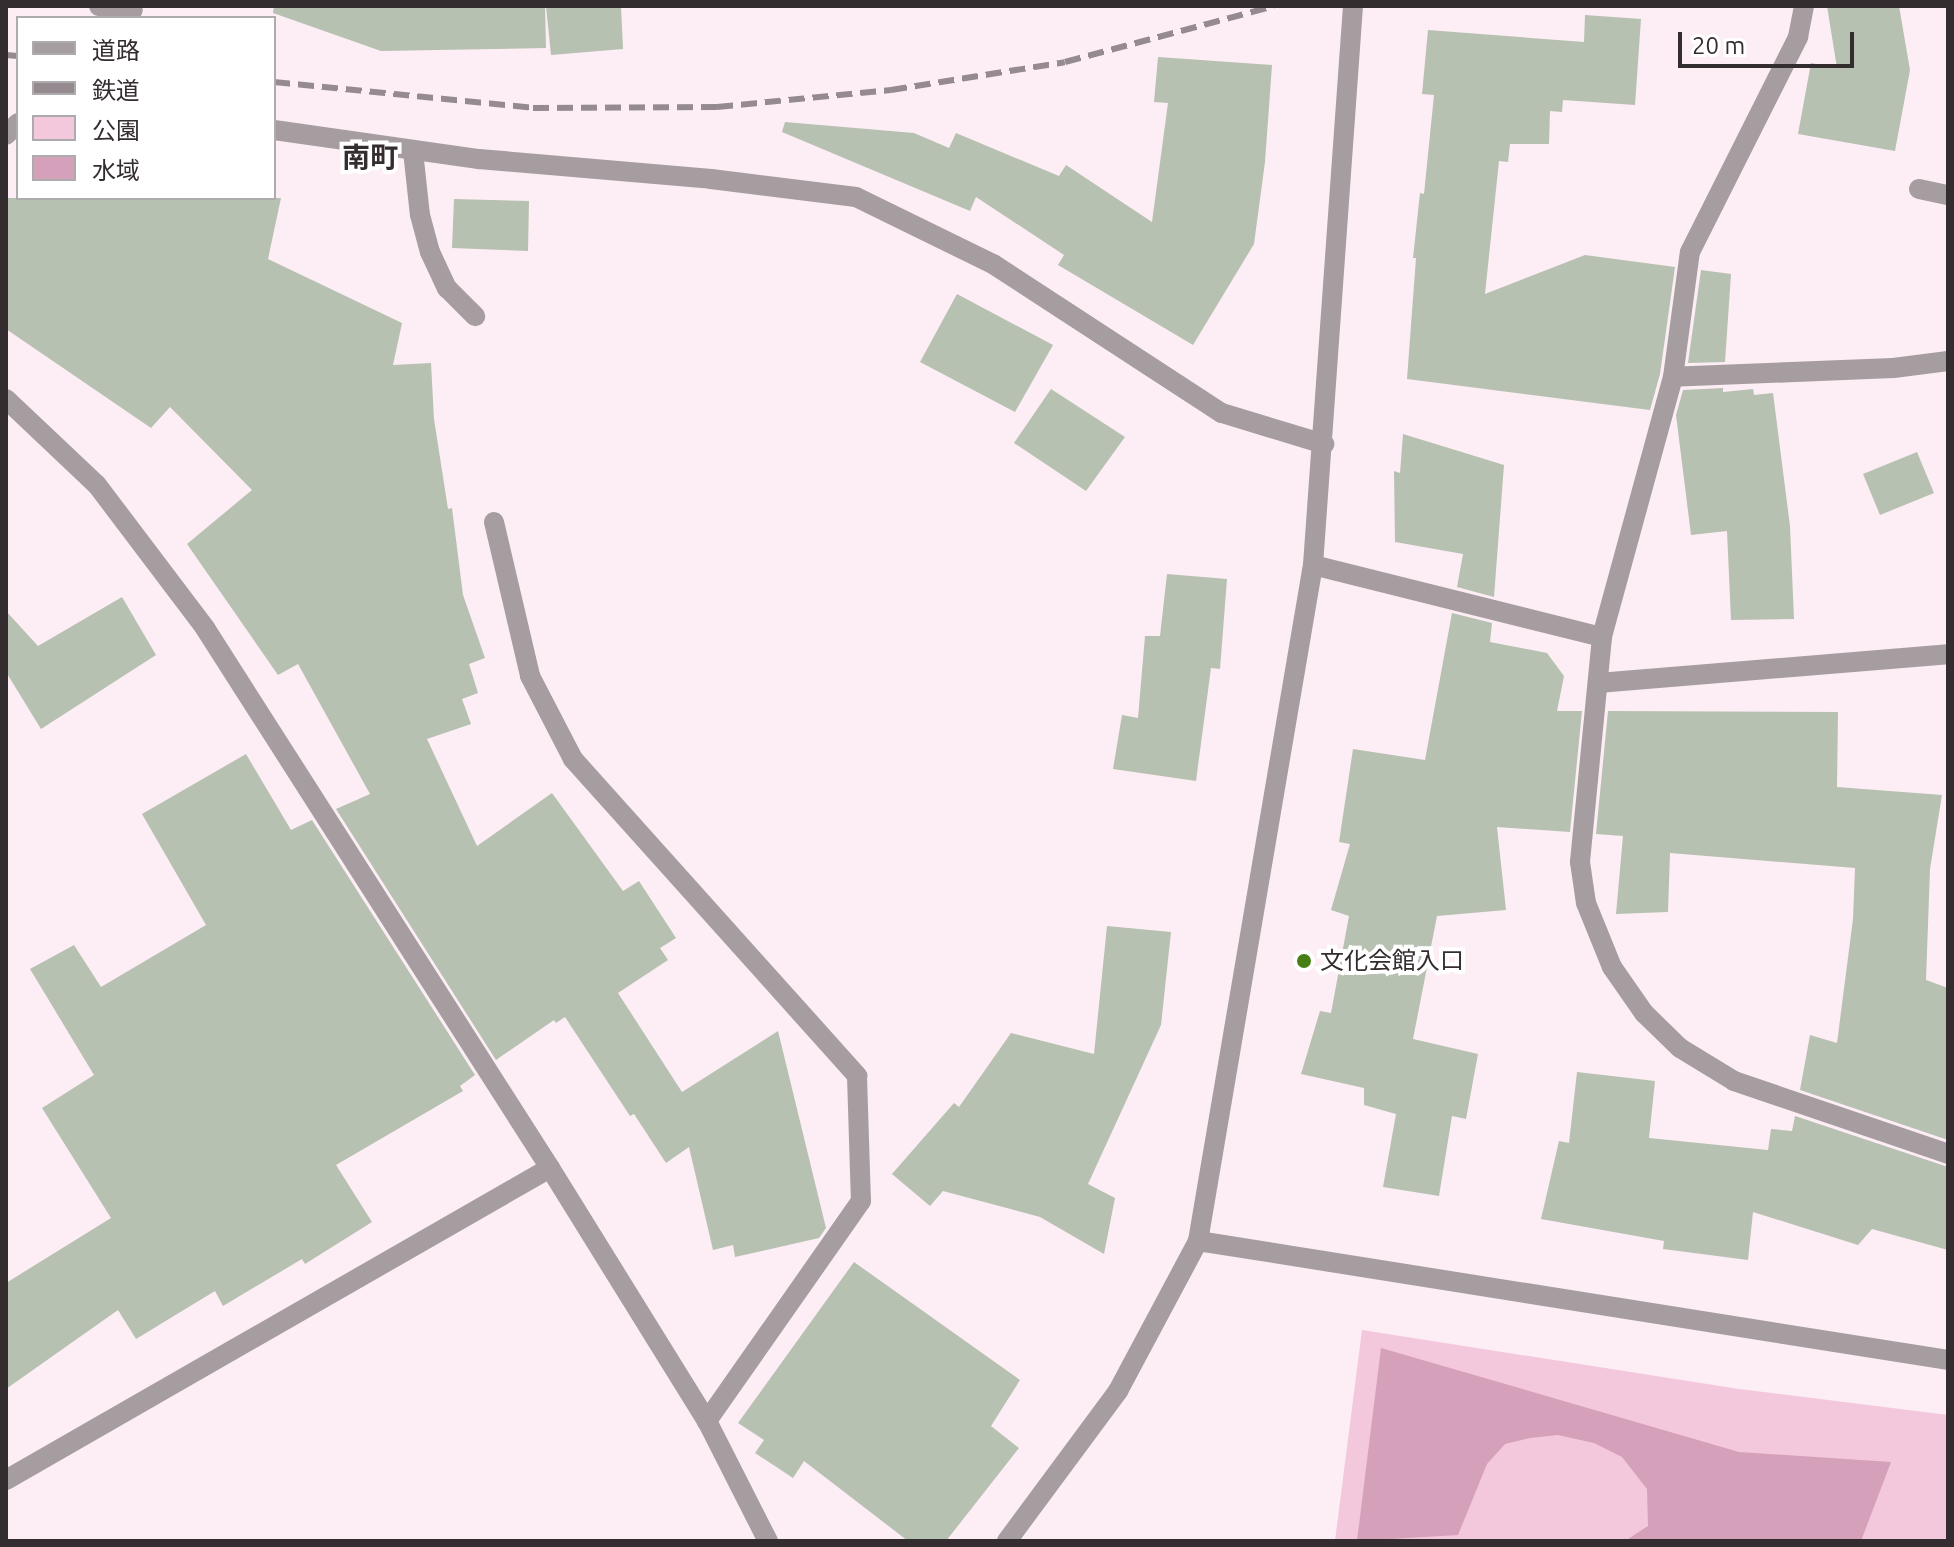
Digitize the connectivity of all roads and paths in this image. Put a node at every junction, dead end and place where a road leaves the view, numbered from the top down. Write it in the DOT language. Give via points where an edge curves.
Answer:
graph roads {
  1 [pos="99,6"];
  2 [pos="1353,6"];
  3 [pos="1804,6"];
  4 [pos="132,11"];
  5 [pos="276,130"];
  6 [pos="413,151"];
  7 [pos="1919,189"];
  8 [pos="1948,195"];
  9 [pos="475,316"];
  10 [pos="1948,361"];
  11 [pos="1673,377"];
  12 [pos="6,399"];
  13 [pos="1324,444"];
  14 [pos="494,522"];
  15 [pos="1313,565"];
  16 [pos="1602,637"];
  17 [pos="1948,654"];
  18 [pos="1598,683"];
  19 [pos="1948,1154"];
  20 [pos="550,1168"];
  21 [pos="1198,1241"];
  22 [pos="1948,1360"];
  23 [pos="707,1421"];
  24 [pos="6,1480"];
  25 [pos="768,1541"];
  26 [pos="1007,1541"];
  1 -- 4 [label="street"];
  2 -- 13 [label="street"];
  3 -- 11 [label="street" via="1798,37 1690,252"];
  5 -- 6 [label="street"];
  6 -- 9 [label="street" via="430,252 447,288"];
  6 -- 13 [label="street" via="856,197 993,264 1222,413"];
  7 -- 8 [label="street"];
  10 -- 11 [label="street"];
  11 -- 16 [label="street"];
  12 -- 20 [label="street" via="97,485 205,628"];
  13 -- 15 [label="street"];
  14 -- 23 [label="street" via="530,676 573,759 857,1076 861,1201"];
  15 -- 16 [label="street"];
  15 -- 21 [label="street"];
  16 -- 18 [label="street"];
  17 -- 18 [label="street"];
  18 -- 19 [label="street" via="1580,862 1586,903 1612,967 1644,1013 1680,1048 1734,1081"];
  20 -- 23 [label="street"];
  20 -- 24 [label="street"];
  21 -- 22 [label="street"];
  21 -- 26 [label="street" via="1118,1391"];
  23 -- 25 [label="street"];
}
